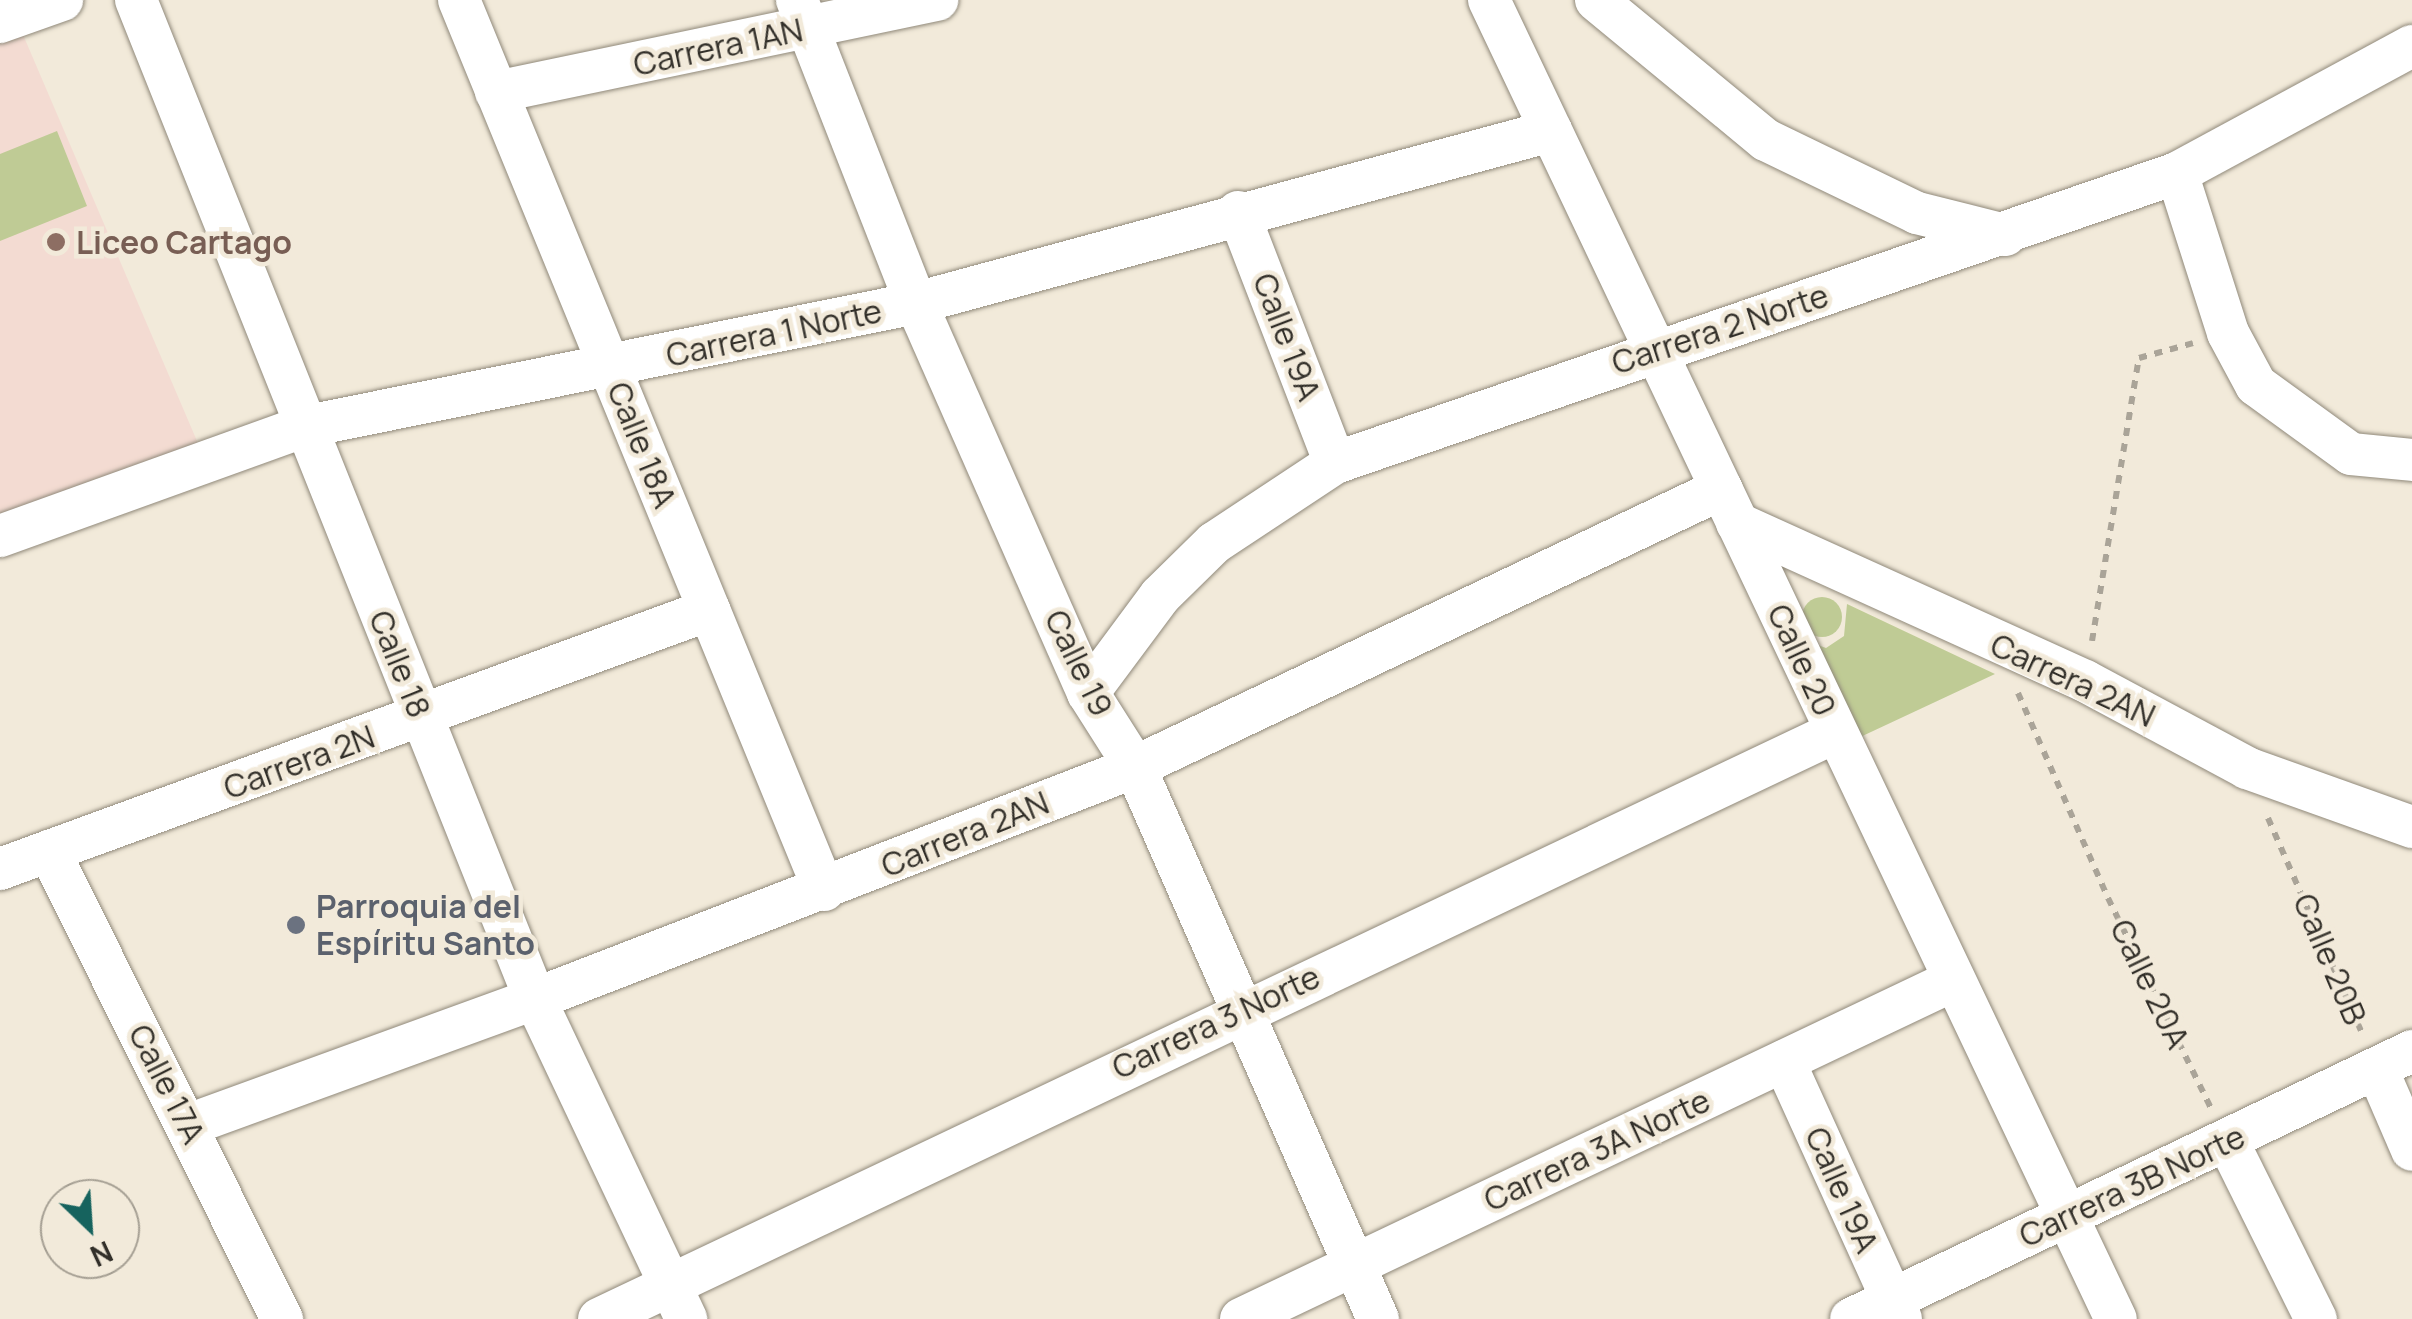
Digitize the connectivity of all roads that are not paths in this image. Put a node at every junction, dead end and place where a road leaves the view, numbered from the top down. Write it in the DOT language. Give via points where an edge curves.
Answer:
graph roads {
  1 [pos="62,0"];
  2 [pos="136,0"];
  3 [pos="458,0"];
  4 [pos="938,0"];
  5 [pos="1488,0"];
  6 [pos="1596,0"];
  7 [pos="804,14"];
  8 [pos="0,22"];
  9 [pos="2412,46"];
  10 [pos="496,92"];
  11 [pos="1551,131"];
  12 [pos="2178,173"];
  13 [pos="1238,212"];
  14 [pos="2010,235"];
  15 [pos="916,303"];
  16 [pos="1656,350"];
  17 [pos="611,368"];
  18 [pos="304,427"];
  19 [pos="2412,460"];
  20 [pos="1335,463"];
  21 [pos="1729,507"];
  22 [pos="0,536"];
  23 [pos="709,610"];
  24 [pos="1088,693"];
  25 [pos="421,718"];
  26 [pos="1836,732"];
  27 [pos="1135,767"];
  28 [pos="2412,826"];
  29 [pos="50,851"];
  30 [pos="0,869"];
  31 [pos="824,890"];
  32 [pos="1954,980"];
  33 [pos="535,999"];
  34 [pos="1241,1009"];
  35 [pos="2395,1060"];
  36 [pos="1784,1061"];
  37 [pos="188,1125"];
  38 [pos="2227,1140"];
  39 [pos="2412,1150"];
  40 [pos="2069,1216"];
  41 [pos="1354,1265"];
  42 [pos="679,1301"];
  43 [pos="1896,1309"];
  44 [pos="282,1319"];
  45 [pos="598,1319"];
  46 [pos="1242,1319"];
  47 [pos="1378,1319"];
  48 [pos="1851,1319"];
  49 [pos="2116,1319"];
  50 [pos="2316,1319"];
  1 -- 8 [label="street"];
  2 -- 18 [label="street, Calle 18"];
  3 -- 10 [label="street, Calle 18A"];
  4 -- 7 [label="street, Carrera 1AN"];
  5 -- 11 [label="street, Calle 20"];
  6 -- 14 [label="street" via="1766,140 1917,213"];
  7 -- 10 [label="street, Carrera 1AN"];
  7 -- 15 [label="street, Calle 19"];
  9 -- 12 [label="street, Carrera 2 Norte"];
  10 -- 17 [label="street, Calle 18A"];
  11 -- 13 [label="street, Carrera 1 Norte"];
  11 -- 16 [label="street, Calle 20"];
  12 -- 14 [label="street, Carrera 2 Norte"];
  12 -- 19 [label="street" via="2228,333 2256,385 2351,454"];
  13 -- 15 [label="street, Carrera 1 Norte"];
  13 -- 20 [label="street, Calle 19A"];
  14 -- 16 [label="street, Carrera 2 Norte"];
  15 -- 17 [label="street, Carrera 1 Norte"];
  15 -- 24 [label="street, Calle 19"];
  16 -- 20 [label="street, Carrera 2 Norte"];
  16 -- 21 [label="street, Calle 20"];
  17 -- 18 [label="street, Carrera 1 Norte"];
  17 -- 23 [label="street, Calle 18A"];
  18 -- 22 [label="street, Carrera 1 Norte"];
  18 -- 25 [label="street, Calle 18"];
  20 -- 24 [label="street, Carrera 2 Norte" via="1214,544 1160,596"];
  21 -- 26 [label="street, Calle 20"];
  21 -- 27 [label="street, Carrera 2AN"];
  21 -- 28 [label="street, Carrera 2AN" via="2247,768"];
  23 -- 25 [label="street, Carrera 2N"];
  23 -- 31 [label="street, Calle 18A"];
  24 -- 27 [label="street, Calle 19"];
  25 -- 29 [label="street, Carrera 2N"];
  25 -- 33 [label="street, Calle 18"];
  26 -- 32 [label="street, Calle 20"];
  26 -- 34 [label="street, Carrera 3 Norte"];
  27 -- 31 [label="street, Carrera 2AN"];
  27 -- 34 [label="street, Calle 19"];
  29 -- 30 [label="street, Carrera 2N"];
  29 -- 37 [label="street, Calle 17A"];
  31 -- 33 [label="street, Carrera 2AN"];
  32 -- 36 [label="street, Carrera 3A Norte"];
  32 -- 40 [label="street, Calle 20"];
  33 -- 37 [label="street, Carrera 2AN"];
  33 -- 42 [label="street, Calle 18"];
  34 -- 41 [label="street, Calle 19"];
  34 -- 42 [label="street, Carrera 3 Norte"];
  35 -- 38 [label="street, Carrera 3B Norte"];
  35 -- 39 [label="street"];
  36 -- 41 [label="street, Carrera 3A Norte"];
  36 -- 43 [label="street, Calle 19A"];
  37 -- 44 [label="street, Calle 17A"];
  38 -- 40 [label="street, Carrera 3B Norte"];
  38 -- 50 [label="street"];
  40 -- 43 [label="street, Carrera 3B Norte"];
  40 -- 49 [label="street, Calle 20"];
  41 -- 46 [label="street, Carrera 3A Norte"];
  41 -- 47 [label="street, Calle 19"];
  42 -- 45 [label="street, Carrera 3 Norte"];
  43 -- 48 [label="street, Carrera 3B Norte"];
}
